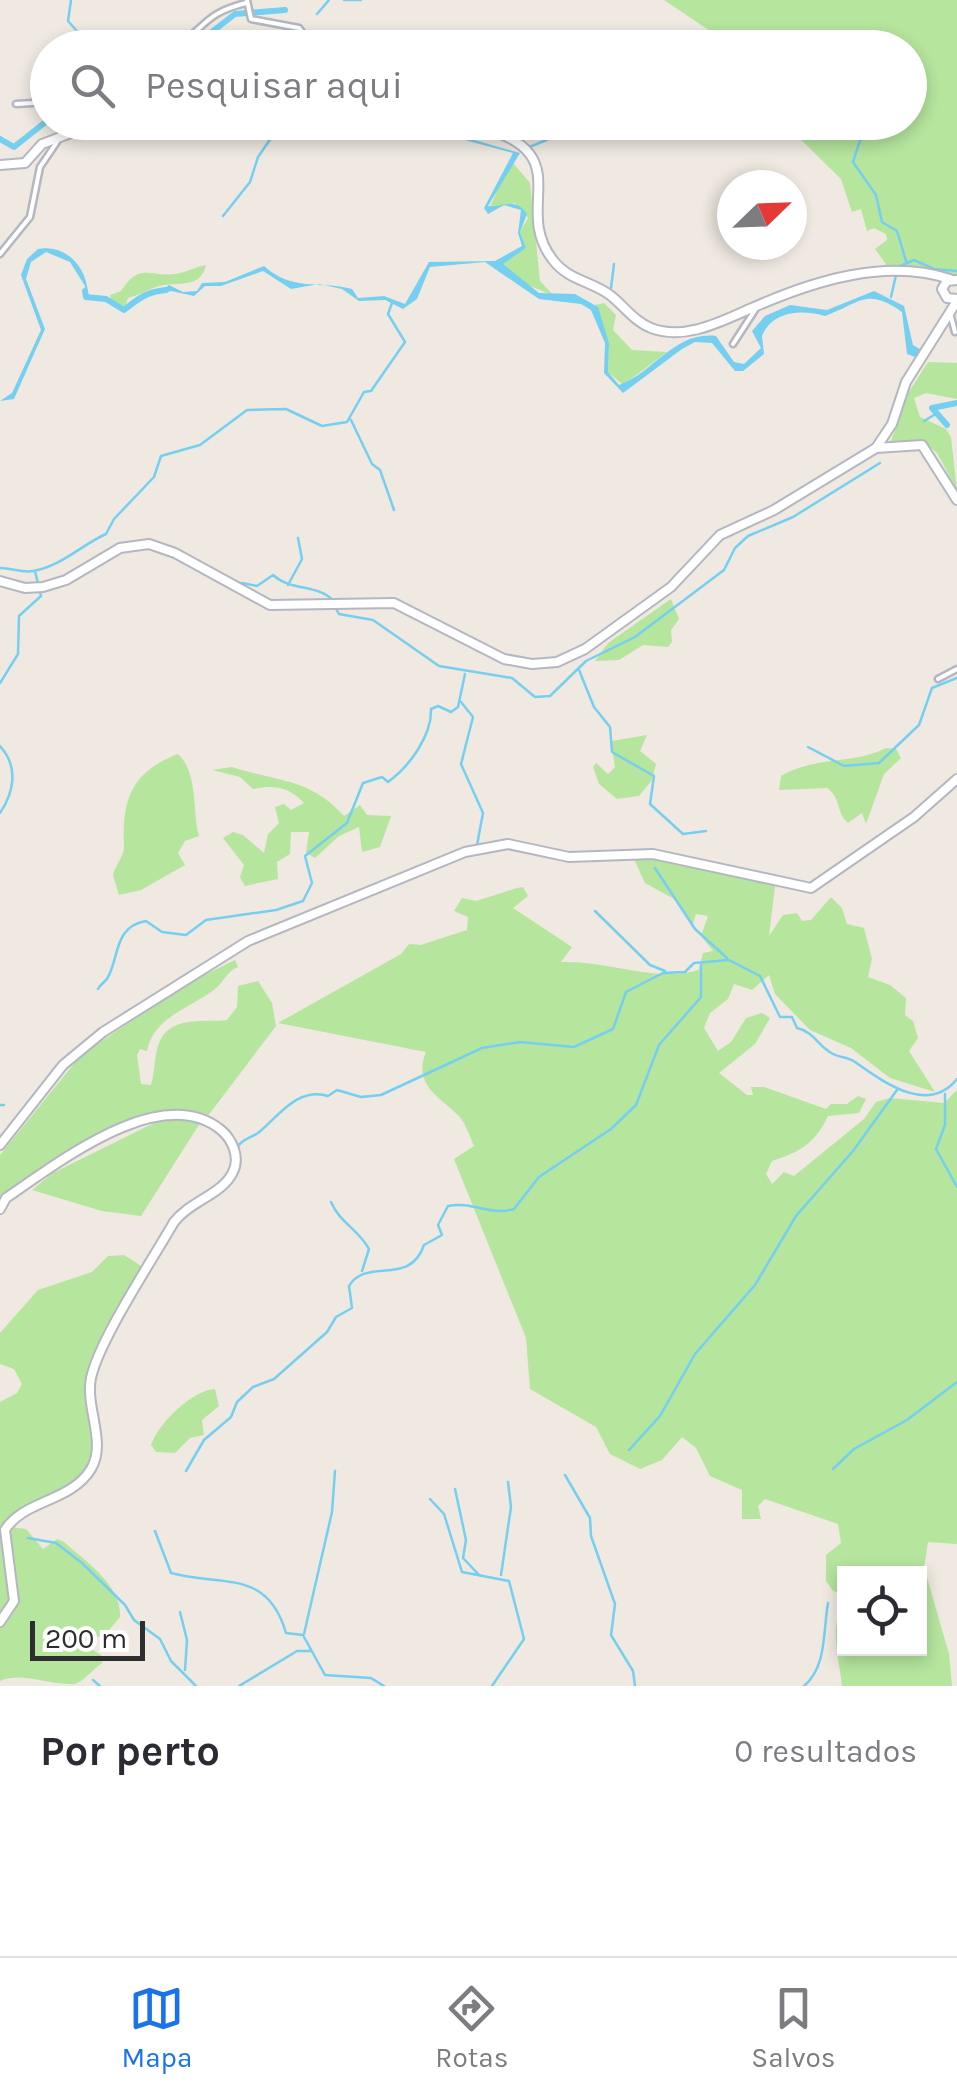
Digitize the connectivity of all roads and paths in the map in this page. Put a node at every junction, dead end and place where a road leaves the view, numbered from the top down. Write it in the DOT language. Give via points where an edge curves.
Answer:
graph roads {
  1 [pos="246,6"];
  2 [pos="197,30"];
  3 [pos="302,30"];
  4 [pos="30,103"];
  5 [pos="16,104"];
  6 [pos="52,140"];
  7 [pos="58,140"];
  8 [pos="514,140"];
  9 [pos="0,164"];
  10 [pos="0,254"];
  11 [pos="927,274"];
  12 [pos="954,280"];
  13 [pos="944,294"];
  14 [pos="957,300"];
  15 [pos="757,306"];
  16 [pos="947,317"];
  17 [pos="955,332"];
  18 [pos="734,344"];
  19 [pos="876,448"];
  20 [pos="957,500"];
  21 [pos="0,581"];
  22 [pos="957,669"];
  23 [pos="938,679"];
  24 [pos="957,779"];
  25 [pos="0,1145"];
  26 [pos="0,1209"];
  27 [pos="0,1622"];
  1 -- 2 [label="street" via="210,14"];
  1 -- 3 [label="street" via="251,19"];
  4 -- 5 [label="street"];
  6 -- 9 [label="street" via="24,163"];
  7 -- 10 [label="street" via="40,166 30,217"];
  8 -- 15 [label="street" via="536,165 540,228 553,260 568,275 610,295 642,324 672,332 712,326"];
  11 -- 12 [label="street"];
  11 -- 13 [label="street"];
  11 -- 15 [label="street" via="881,269"];
  12 -- 13 [label="street"];
  13 -- 14 [label="street"];
  13 -- 16 [label="street"];
  14 -- 16 [label="street"];
  15 -- 18 [label="street"];
  16 -- 17 [label="street"];
  16 -- 19 [label="street"];
  19 -- 20 [label="street" via="922,445"];
  19 -- 21 [label="street" via="720,536 672,588 558,662 504,659 394,603 270,604 149,544 120,548 66,580 42,586"];
  22 -- 23 [label="street"];
  24 -- 25 [label="street" via="810,888 662,855 580,858 508,844 421,867 248,941 103,1032 63,1065"];
  26 -- 27 [label="street" via="6,1198 88,1146 166,1114 214,1125 235,1154 225,1183 174,1222 109,1336 91,1379 92,1468 67,1492 7,1526 14,1601"];
}
